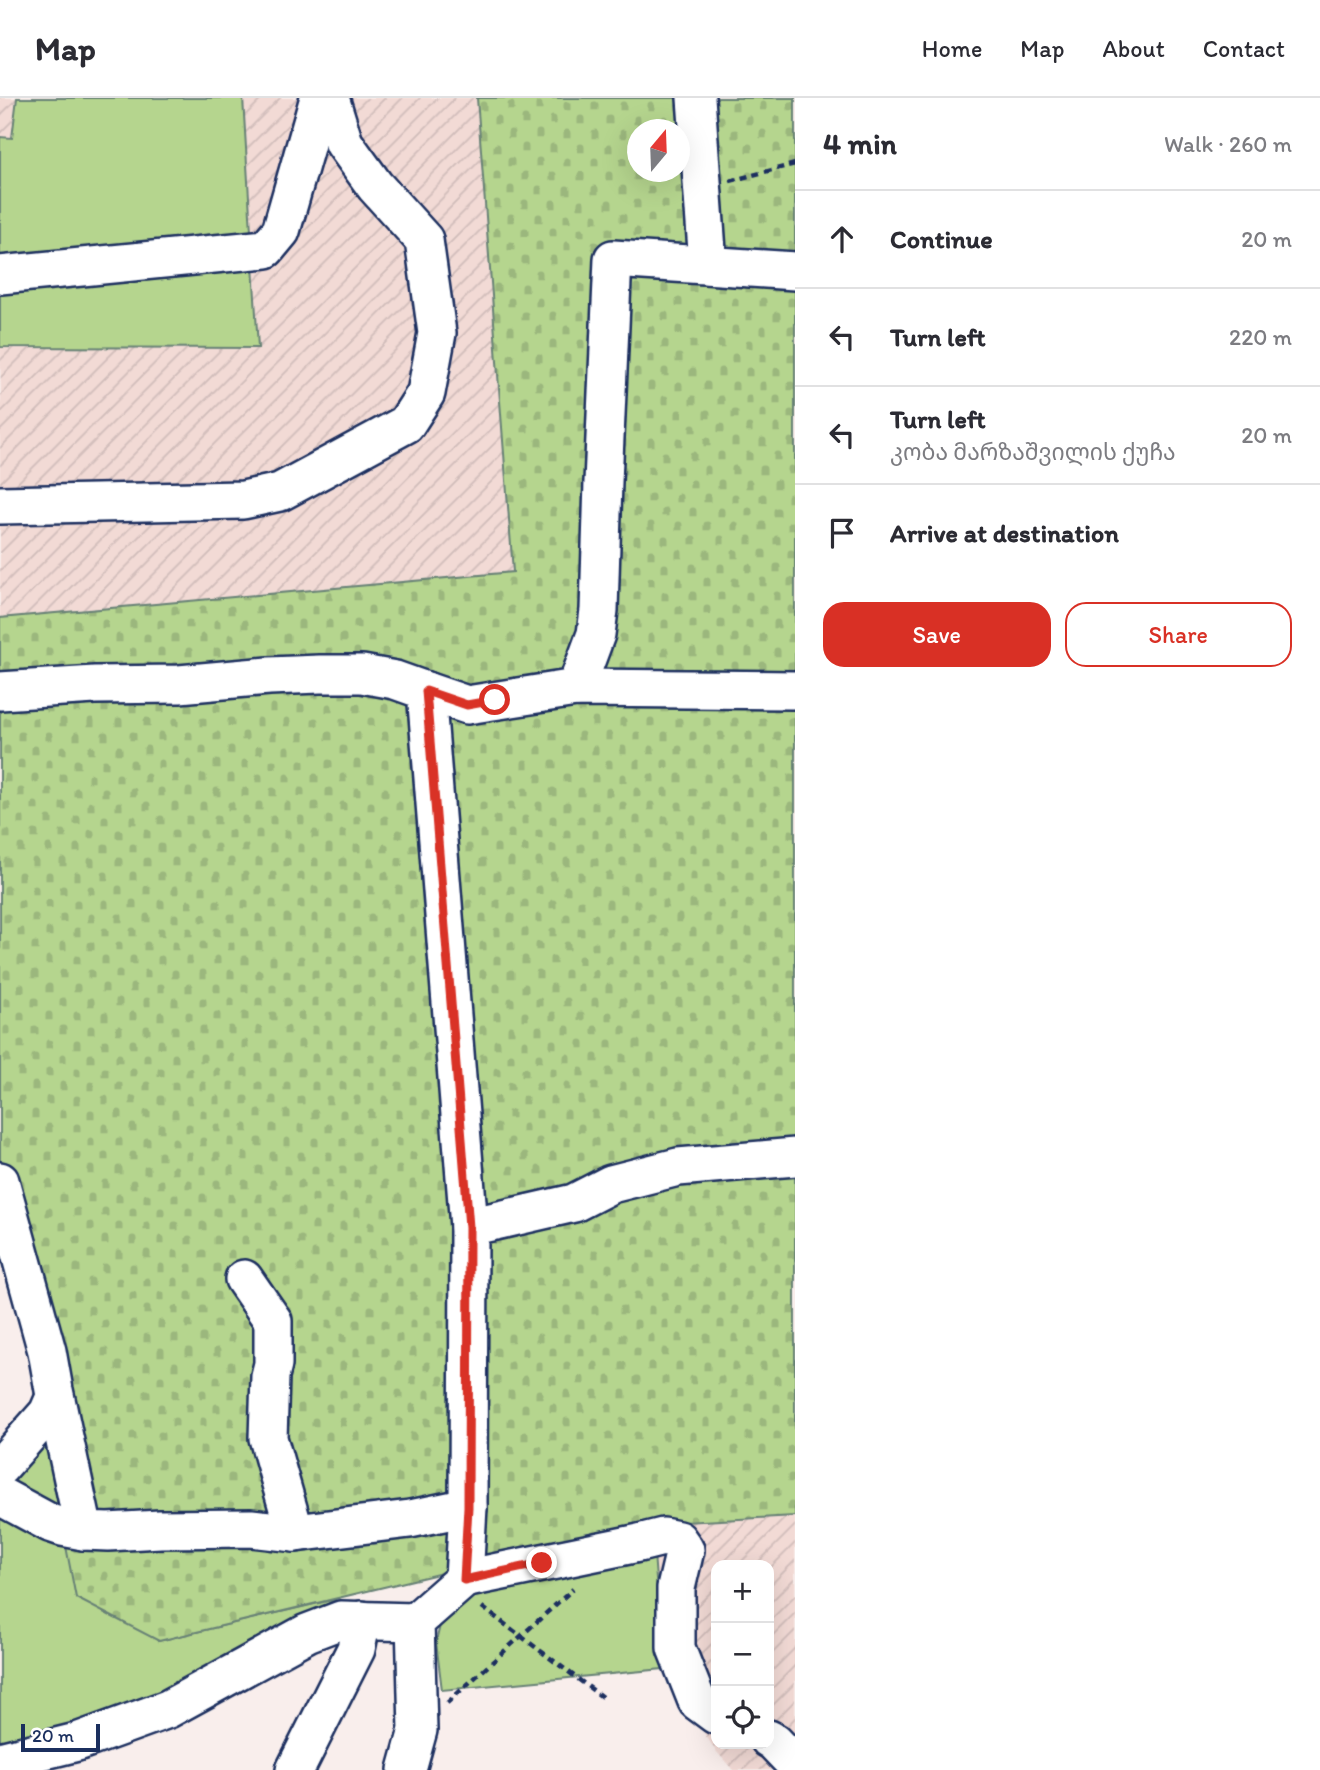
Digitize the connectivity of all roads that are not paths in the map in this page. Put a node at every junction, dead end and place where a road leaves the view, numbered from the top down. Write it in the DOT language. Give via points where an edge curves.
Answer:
graph roads {
  1 [pos="319,98"];
  2 [pos="330,98"];
  3 [pos="696,98"];
  4 [pos="708,265"];
  5 [pos="795,271"];
  6 [pos="0,275"];
  7 [pos="0,505"];
  8 [pos="576,688"];
  9 [pos="795,690"];
  10 [pos="0,691"];
  11 [pos="426,691"];
  12 [pos="795,1157"];
  13 [pos="0,1181"];
  14 [pos="469,1227"];
  15 [pos="244,1279"];
  16 [pos="55,1397"];
  17 [pos="0,1467"];
  18 [pos="0,1496"];
  19 [pos="468,1507"];
  20 [pos="84,1531"];
  21 [pos="295,1533"];
  22 [pos="460,1583"];
  23 [pos="362,1620"];
  24 [pos="415,1622"];
  25 [pos="711,1711"];
  26 [pos="774,1742"];
  27 [pos="0,1761"];
  28 [pos="795,1764"];
  29 [pos="295,1770"];
  30 [pos="407,1770"];
  1 -- 6 [label="street" via="285,220 267,249"];
  2 -- 7 [label="street" via="344,143 424,240 437,332 426,393 406,424 280,492 243,500"];
  3 -- 4 [label="street"];
  4 -- 5 [label="street"];
  4 -- 8 [label="street" via="613,259 600,610"];
  8 -- 9 [label="street"];
  8 -- 11 [label="street" via="467,705"];
  10 -- 11 [label="street" via="362,674"];
  11 -- 14 [label="street"];
  12 -- 14 [label="street" via="678,1167 611,1184 574,1203"];
  13 -- 16 [label="street" via="47,1351"];
  14 -- 19 [label="street"];
  15 -- 21 [label="street" via="273,1321 268,1438"];
  16 -- 17 [label="street" via="48,1412"];
  16 -- 20 [label="street"];
  18 -- 20 [label="street" via="50,1523"];
  19 -- 21 [label="street"];
  19 -- 22 [label="street"];
  20 -- 21 [label="street" via="251,1528"];
  22 -- 24 [label="street"];
  22 -- 25 [label="street" via="663,1537 678,1540 684,1550 676,1588 676,1648 697,1701"];
  23 -- 24 [label="street"];
  23 -- 27 [label="street" via="341,1620 307,1633 168,1709 77,1742"];
  23 -- 29 [label="street" via="356,1649"];
  24 -- 30 [label="street" via="418,1730"];
  26 -- 28 [label="street"];
}
